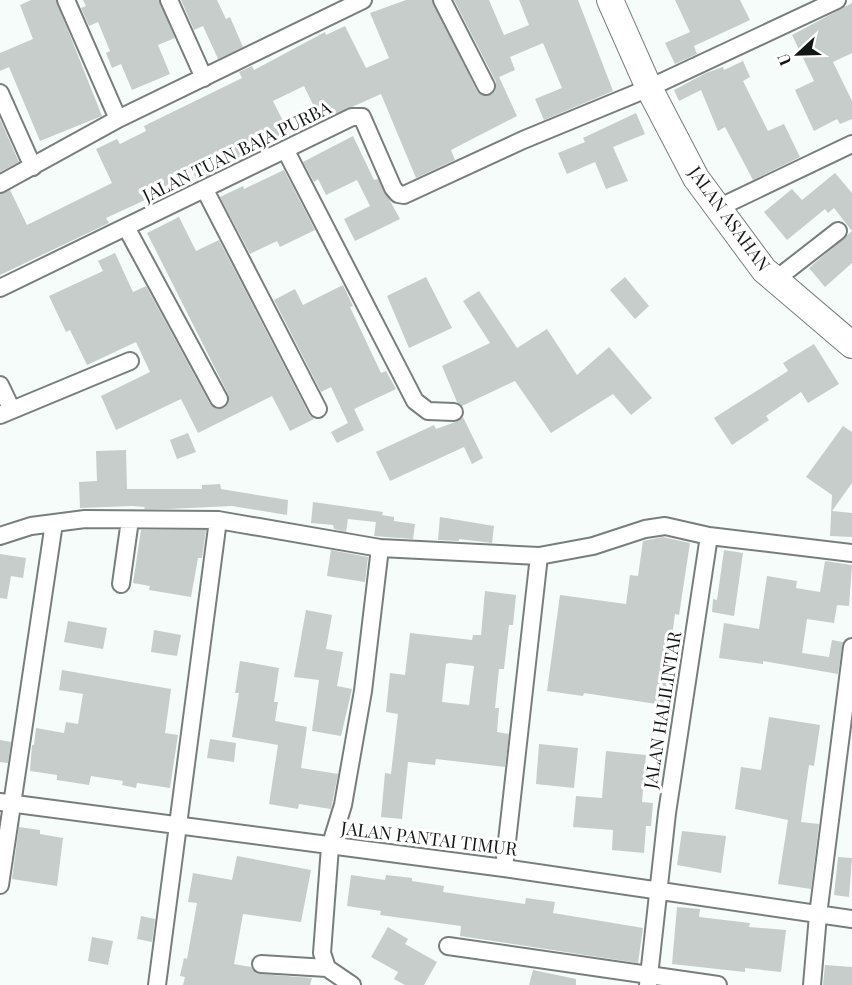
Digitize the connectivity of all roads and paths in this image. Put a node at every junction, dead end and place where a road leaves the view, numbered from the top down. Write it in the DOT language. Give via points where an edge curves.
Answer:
graph roads {
  1 [pos="66,0"];
  2 [pos="169,0"];
  3 [pos="363,0"];
  4 [pos="442,0"];
  5 [pos="610,0"];
  6 [pos="837,0"];
  7 [pos="204,78"];
  8 [pos="486,86"];
  9 [pos="649,88"];
  10 [pos="0,93"];
  11 [pos="118,118"];
  12 [pos="852,144"];
  13 [pos="286,152"];
  14 [pos="33,167"];
  15 [pos="0,184"];
  16 [pos="205,190"];
  17 [pos="717,208"];
  18 [pos="126,227"];
  19 [pos="838,231"];
  20 [pos="775,280"];
  21 [pos="0,288"];
  22 [pos="852,345"];
  23 [pos="130,361"];
  24 [pos="0,385"];
  25 [pos="219,399"];
  26 [pos="318,409"];
  27 [pos="6,412"];
  28 [pos="454,412"];
  29 [pos="130,520"];
  30 [pos="218,520"];
  31 [pos="54,523"];
  32 [pos="0,536"];
  33 [pos="709,536"];
  34 [pos="380,549"];
  35 [pos="852,553"];
  36 [pos="538,556"];
  37 [pos="121,584"];
  38 [pos="852,647"];
  39 [pos="6,802"];
  40 [pos="177,825"];
  41 [pos="330,847"];
  42 [pos="504,868"];
  43 [pos="0,885"];
  44 [pos="658,891"];
  45 [pos="818,915"];
  46 [pos="852,919"];
  47 [pos="448,946"];
  48 [pos="261,964"];
  49 [pos="327,968"];
  50 [pos="649,980"];
  51 [pos="157,985"];
  52 [pos="352,985"];
  53 [pos="718,985"];
  54 [pos="812,985"];
  1 -- 11 [label="street"];
  2 -- 7 [label="street"];
  3 -- 7 [label="street"];
  4 -- 8 [label="street"];
  5 -- 9 [label="main road, JALAN ASAHAN"];
  6 -- 9 [label="street"];
  7 -- 11 [label="street"];
  9 -- 13 [label="street, JALAN TUAN BAJA PURBA" via="404,195 393,188 359,116"];
  9 -- 17 [label="main road, JALAN ASAHAN" via="696,178"];
  10 -- 14 [label="street"];
  11 -- 14 [label="street"];
  12 -- 17 [label="street"];
  13 -- 16 [label="street, JALAN TUAN BAJA PURBA"];
  13 -- 28 [label="street" via="415,401 428,411"];
  14 -- 15 [label="street"];
  16 -- 18 [label="street, JALAN TUAN BAJA PURBA"];
  16 -- 26 [label="street"];
  17 -- 20 [label="main road, JALAN ASAHAN"];
  18 -- 21 [label="street, JALAN TUAN BAJA PURBA"];
  18 -- 25 [label="street"];
  19 -- 20 [label="street"];
  20 -- 22 [label="main road, JALAN ASAHAN"];
  23 -- 27 [label="street"];
  24 -- 27 [label="street"];
  29 -- 30 [label="street"];
  29 -- 31 [label="street"];
  29 -- 37 [label="street"];
  30 -- 34 [label="street"];
  30 -- 40 [label="street"];
  31 -- 32 [label="street"];
  31 -- 39 [label="street"];
  33 -- 35 [label="street"];
  33 -- 36 [label="street" via="655,527 593,546"];
  33 -- 44 [label="street, JALAN HALILINTAR"];
  34 -- 36 [label="street"];
  34 -- 41 [label="street" via="363,691 343,805"];
  36 -- 42 [label="street"];
  38 -- 45 [label="street"];
  39 -- 40 [label="street, JALAN PANTAI TIMUR"];
  39 -- 43 [label="street"];
  40 -- 41 [label="street, JALAN PANTAI TIMUR"];
  40 -- 51 [label="street"];
  41 -- 42 [label="street, JALAN PANTAI TIMUR"];
  41 -- 49 [label="street" via="322,953"];
  42 -- 44 [label="street, JALAN PANTAI TIMUR"];
  44 -- 45 [label="street, JALAN PANTAI TIMUR"];
  44 -- 50 [label="street, JALAN HALILINTAR"];
  45 -- 46 [label="street, JALAN PANTAI TIMUR"];
  45 -- 54 [label="street"];
  47 -- 50 [label="street"];
  48 -- 49 [label="street"];
  49 -- 52 [label="street"];
  50 -- 53 [label="street"];
}
